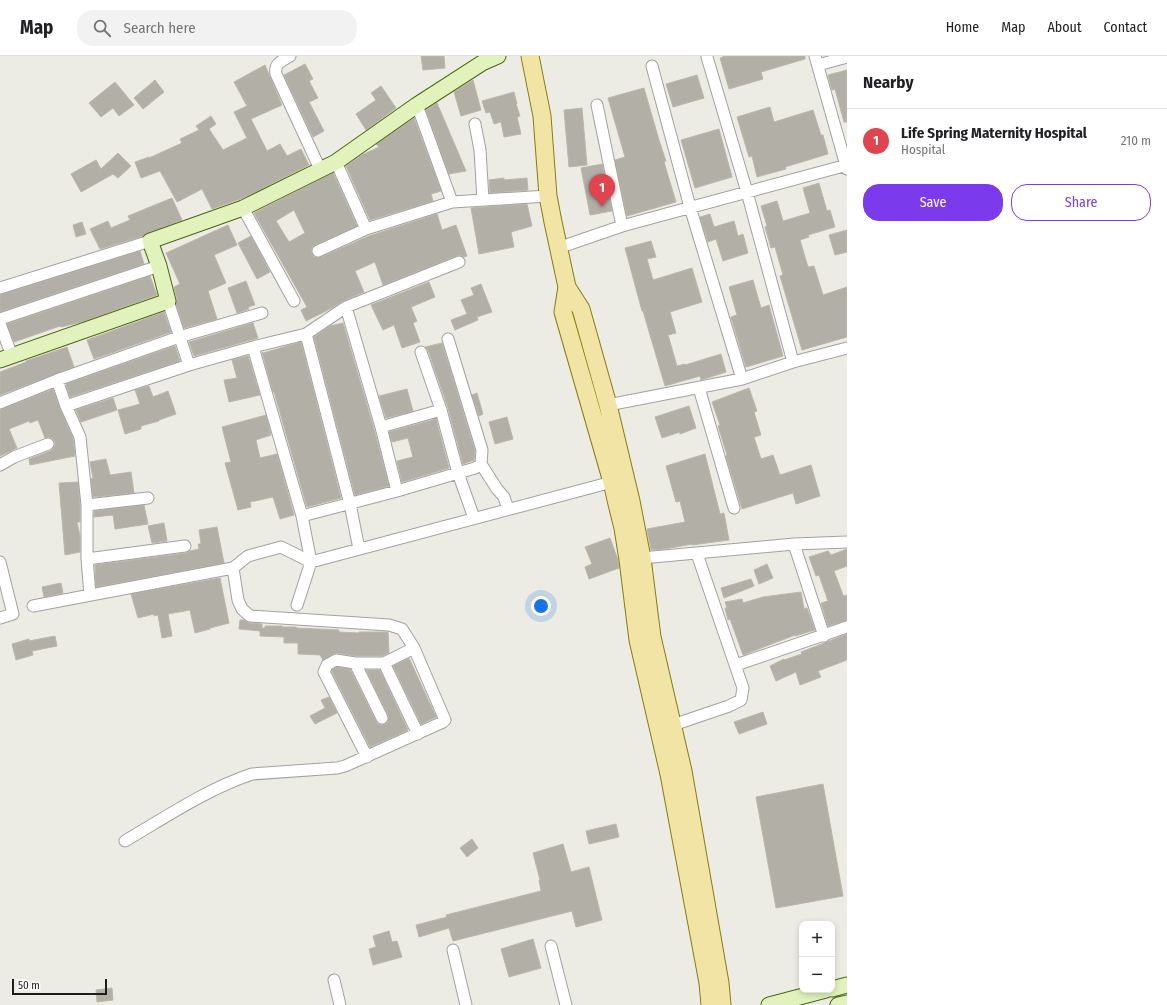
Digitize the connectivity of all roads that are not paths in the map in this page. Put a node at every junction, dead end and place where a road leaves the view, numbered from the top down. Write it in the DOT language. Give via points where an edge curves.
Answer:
graph roads {
  1 [pos="290,56"];
  2 [pos="498,56"];
  3 [pos="530,56"];
  4 [pos="707,57"];
  5 [pos="847,57"];
  6 [pos="816,61"];
  7 [pos="652,66"];
  8 [pos="417,105"];
  9 [pos="597,105"];
  10 [pos="474,124"];
  11 [pos="336,162"];
  12 [pos="847,167"];
  13 [pos="320,169"];
  14 [pos="747,192"];
  15 [pos="548,196"];
  16 [pos="483,200"];
  17 [pos="452,202"];
  18 [pos="690,207"];
  19 [pos="243,208"];
  20 [pos="622,226"];
  21 [pos="366,229"];
  22 [pos="150,241"];
  23 [pos="558,248"];
  24 [pos="318,251"];
  25 [pos="459,262"];
  26 [pos="159,266"];
  27 [pos="567,287"];
  28 [pos="0,288"];
  29 [pos="168,301"];
  30 [pos="294,301"];
  31 [pos="346,307"];
  32 [pos="262,313"];
  33 [pos="0,319"];
  34 [pos="0,324"];
  35 [pos="306,334"];
  36 [pos="179,337"];
  37 [pos="448,339"];
  38 [pos="253,347"];
  39 [pos="847,348"];
  40 [pos="421,352"];
  41 [pos="6,358"];
  42 [pos="793,362"];
  43 [pos="189,365"];
  44 [pos="742,379"];
  45 [pos="57,380"];
  46 [pos="698,388"];
  47 [pos="0,403"];
  48 [pos="608,405"];
  49 [pos="66,406"];
  50 [pos="440,410"];
  51 [pos="381,427"];
  52 [pos="48,444"];
  53 [pos="481,464"];
  54 [pos="0,465"];
  55 [pos="458,473"];
  56 [pos="612,482"];
  57 [pos="398,491"];
  58 [pos="148,498"];
  59 [pos="350,504"];
  60 [pos="87,505"];
  61 [pos="734,508"];
  62 [pos="508,509"];
  63 [pos="302,516"];
  64 [pos="474,518"];
  65 [pos="847,542"];
  66 [pos="794,544"];
  67 [pos="185,546"];
  68 [pos="359,549"];
  69 [pos="697,554"];
  70 [pos="642,558"];
  71 [pos="87,559"];
  72 [pos="0,562"];
  73 [pos="311,562"];
  74 [pos="233,568"];
  75 [pos="90,595"];
  76 [pos="297,605"];
  77 [pos="33,606"];
  78 [pos="0,618"];
  79 [pos="847,628"];
  80 [pos="824,636"];
  81 [pos="414,648"];
  82 [pos="355,663"];
  83 [pos="384,663"];
  84 [pos="736,665"];
  85 [pos="382,718"];
  86 [pos="673,725"];
  87 [pos="418,734"];
  88 [pos="367,757"];
  89 [pos="125,841"];
  90 [pos="551,946"];
  91 [pos="453,950"];
  92 [pos="334,980"];
  93 [pos="847,985"];
  94 [pos="835,987"];
  95 [pos="815,993"];
  96 [pos="847,1003"];
  97 [pos="340,1005"];
  98 [pos="466,1005"];
  99 [pos="566,1005"];
  100 [pos="709,1005"];
  101 [pos="722,1005"];
  102 [pos="769,1005"];
  103 [pos="838,1005"];
  1 -- 13 [label="street" via="277,64 276,74"];
  2 -- 8 [label="street" via="482,63"];
  3 -- 15 [label="main road" via="542,116"];
  4 -- 14 [label="street"];
  5 -- 6 [label="street"];
  6 -- 12 [label="street"];
  7 -- 18 [label="street"];
  8 -- 11 [label="street"];
  8 -- 17 [label="street"];
  9 -- 20 [label="street"];
  10 -- 16 [label="street" via="480,150"];
  11 -- 13 [label="street"];
  11 -- 21 [label="street"];
  12 -- 14 [label="street"];
  13 -- 19 [label="street"];
  14 -- 18 [label="street"];
  14 -- 42 [label="street"];
  15 -- 16 [label="street"];
  15 -- 23 [label="main road"];
  16 -- 17 [label="street"];
  17 -- 21 [label="street"];
  18 -- 20 [label="street"];
  18 -- 44 [label="street"];
  19 -- 22 [label="street"];
  19 -- 30 [label="street"];
  20 -- 23 [label="street"];
  21 -- 24 [label="street"];
  22 -- 26 [label="street"];
  22 -- 28 [label="street"];
  23 -- 27 [label="main road"];
  25 -- 31 [label="street"];
  26 -- 29 [label="street"];
  26 -- 33 [label="street"];
  27 -- 48 [label="main road" via="581,309"];
  27 -- 56 [label="main road" via="563,312"];
  29 -- 36 [label="street"];
  29 -- 41 [label="street"];
  31 -- 35 [label="street"];
  31 -- 51 [label="street"];
  32 -- 36 [label="street"];
  34 -- 41 [label="street"];
  35 -- 38 [label="street"];
  35 -- 59 [label="street"];
  36 -- 43 [label="street"];
  36 -- 45 [label="street"];
  37 -- 53 [label="street" via="482,450"];
  38 -- 43 [label="street"];
  38 -- 63 [label="street"];
  39 -- 42 [label="street"];
  40 -- 50 [label="street"];
  42 -- 44 [label="street"];
  43 -- 49 [label="street"];
  44 -- 46 [label="street"];
  45 -- 47 [label="street"];
  45 -- 49 [label="street"];
  46 -- 48 [label="street"];
  46 -- 61 [label="street"];
  48 -- 70 [label="main road"];
  49 -- 60 [label="street" via="80,437"];
  50 -- 51 [label="street"];
  50 -- 55 [label="street"];
  51 -- 57 [label="street"];
  52 -- 54 [label="street"];
  53 -- 55 [label="street"];
  53 -- 62 [label="street" via="504,497"];
  55 -- 57 [label="street"];
  55 -- 64 [label="street"];
  56 -- 62 [label="street"];
  56 -- 100 [label="main road" via="623,528 638,640 669,774 708,983"];
  57 -- 59 [label="street"];
  58 -- 60 [label="street"];
  59 -- 63 [label="street"];
  59 -- 68 [label="street"];
  60 -- 71 [label="street"];
  62 -- 64 [label="street"];
  63 -- 73 [label="street"];
  64 -- 68 [label="street"];
  65 -- 66 [label="street"];
  66 -- 69 [label="street"];
  66 -- 80 [label="street"];
  67 -- 71 [label="street"];
  68 -- 73 [label="street"];
  69 -- 70 [label="street"];
  69 -- 84 [label="street"];
  70 -- 86 [label="main road" via="652,637"];
  71 -- 75 [label="street"];
  72 -- 78 [label="street" via="13,614"];
  73 -- 74 [label="street" via="281,547 248,556"];
  73 -- 76 [label="street"];
  74 -- 75 [label="street"];
  74 -- 81 [label="street" via="238,600 242,609 250,616 389,625 402,629"];
  75 -- 77 [label="street"];
  79 -- 80 [label="street"];
  80 -- 84 [label="street"];
  81 -- 83 [label="street"];
  81 -- 87 [label="street" via="445,720"];
  82 -- 83 [label="street"];
  82 -- 85 [label="street"];
  82 -- 88 [label="street" via="336,660 327,665 324,672"];
  83 -- 87 [label="street"];
  84 -- 86 [label="street" via="743,688 741,700"];
  86 -- 101 [label="main road" via="693,826"];
  87 -- 88 [label="street"];
  88 -- 89 [label="street" via="337,768 266,772 240,778 204,795"];
  90 -- 99 [label="street"];
  91 -- 98 [label="street"];
  92 -- 97 [label="street"];
  93 -- 94 [label="street"];
  95 -- 102 [label="street"];
  96 -- 103 [label="street"];
}
